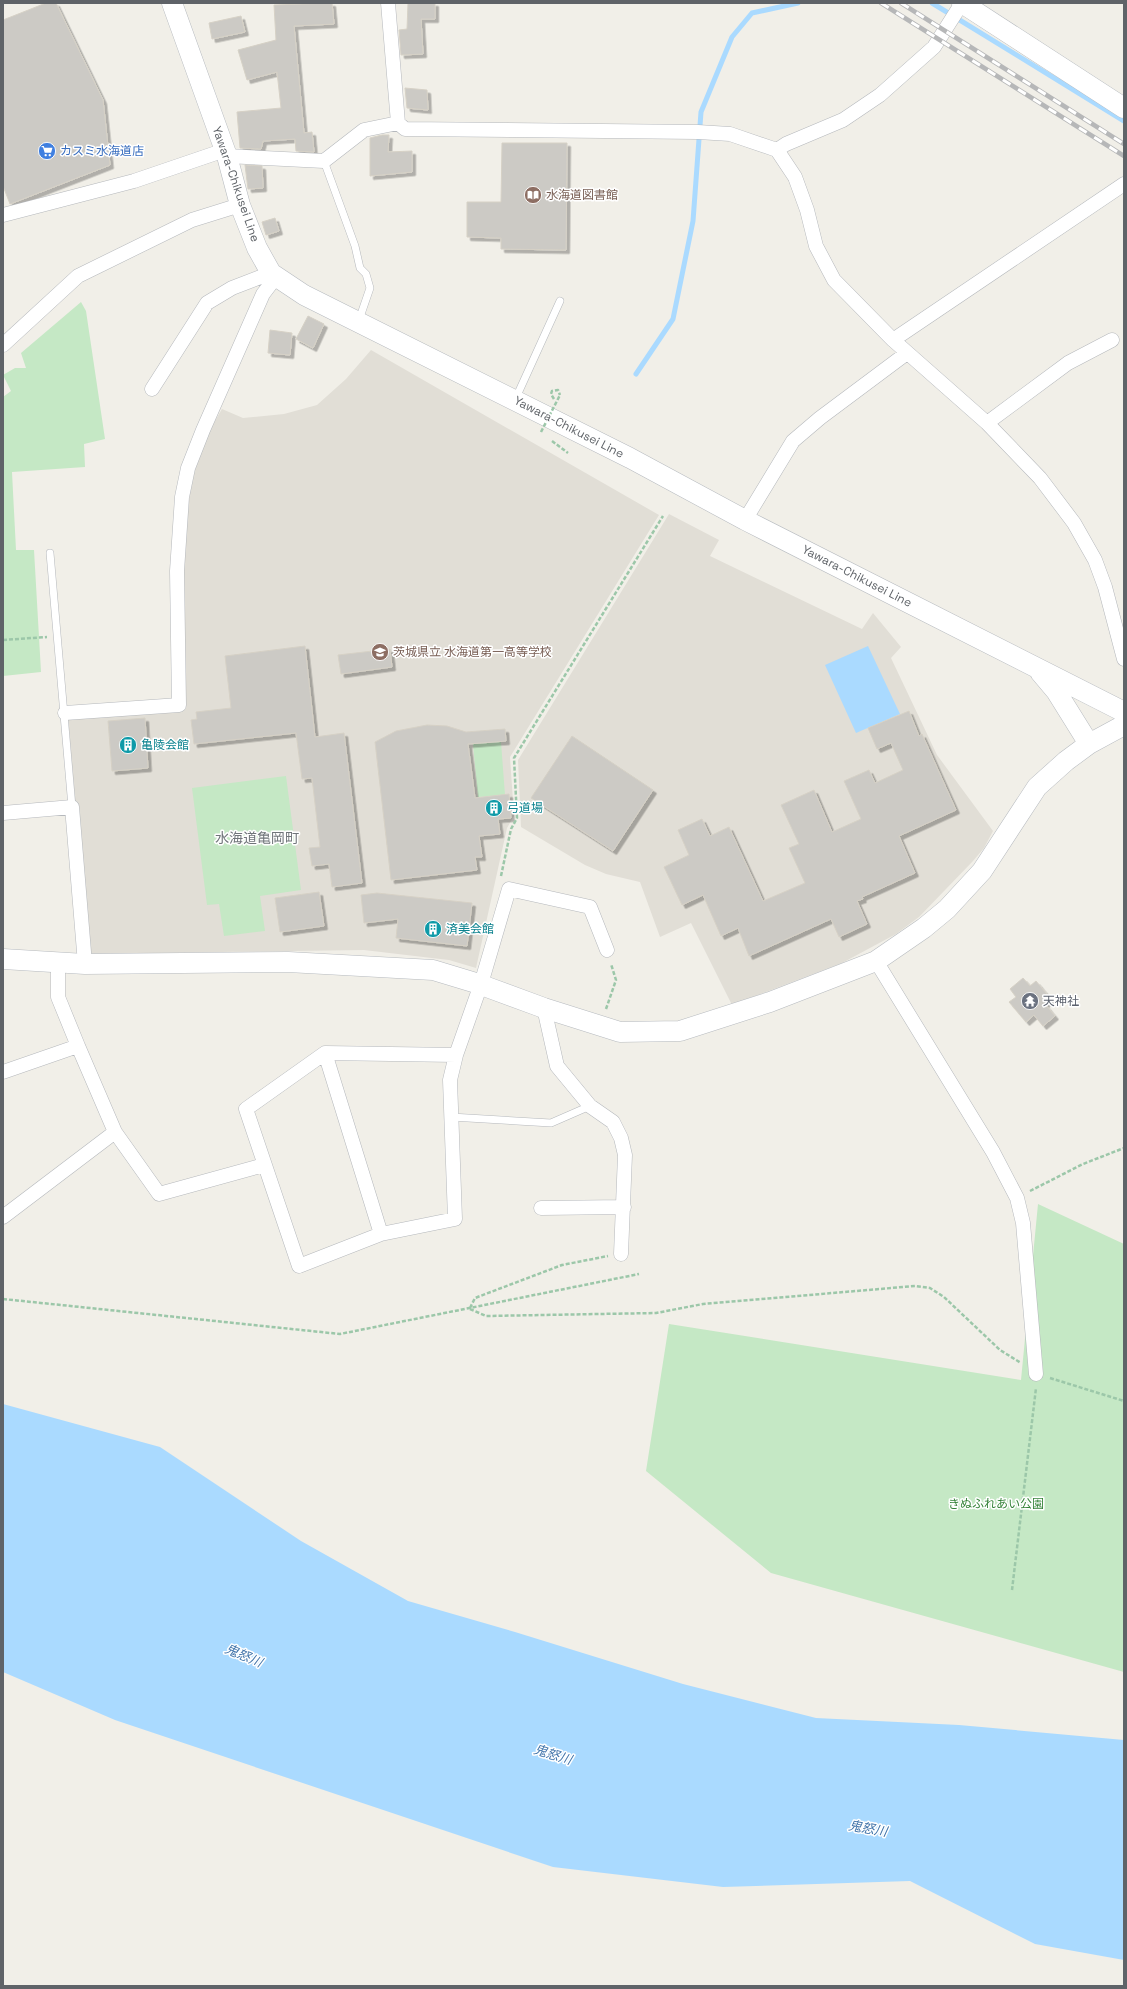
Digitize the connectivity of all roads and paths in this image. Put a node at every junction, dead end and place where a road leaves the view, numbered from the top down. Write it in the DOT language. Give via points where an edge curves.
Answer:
graph roads {
  1 [pos="172,3"];
  2 [pos="388,3"];
  3 [pos="962,3"];
  4 [pos="1124,108"];
  5 [pos="398,123"];
  6 [pos="777,150"];
  7 [pos="226,153"];
  8 [pos="324,162"];
  9 [pos="1124,184"];
  10 [pos="240,205"];
  11 [pos="3,215"];
  12 [pos="273,275"];
  13 [pos="560,301"];
  14 [pos="358,322"];
  15 [pos="893,340"];
  16 [pos="1112,340"];
  17 [pos="3,344"];
  18 [pos="907,353"];
  19 [pos="152,389"];
  20 [pos="515,400"];
  21 [pos="559,401"];
  22 [pos="987,423"];
  23 [pos="568,453"];
  24 [pos="663,516"];
  25 [pos="745,520"];
  26 [pos="50,553"];
  27 [pos="58,636"];
  28 [pos="3,640"];
  29 [pos="1124,659"];
  30 [pos="1034,665"];
  31 [pos="1124,712"];
  32 [pos="65,713"];
  33 [pos="1124,725"];
  34 [pos="1089,744"];
  35 [pos="72,807"];
  36 [pos="3,813"];
  37 [pos="499,883"];
  38 [pos="607,950"];
  39 [pos="3,959"];
  40 [pos="876,961"];
  41 [pos="58,963"];
  42 [pos="85,964"];
  43 [pos="481,984"];
  44 [pos="544,1008"];
  45 [pos="600,1025"];
  46 [pos="78,1046"];
  47 [pos="325,1053"];
  48 [pos="456,1055"];
  49 [pos="3,1072"];
  50 [pos="590,1106"];
  51 [pos="451,1117"];
  52 [pos="115,1132"];
  53 [pos="1124,1148"];
  54 [pos="264,1165"];
  55 [pos="1017,1198"];
  56 [pos="624,1206"];
  57 [pos="541,1208"];
  58 [pos="3,1217"];
  59 [pos="382,1234"];
  60 [pos="621,1254"];
  61 [pos="639,1274"];
  62 [pos="3,1299"];
  63 [pos="470,1309"];
  64 [pos="1036,1374"];
  65 [pos="1124,1402"];
  66 [pos="1012,1590"];
  1 -- 7 [label="street, Yawara-Chikusei Line"];
  2 -- 5 [label="street"];
  3 -- 4 [label="street"];
  3 -- 6 [label="street" via="934,47 880,95 843,120"];
  5 -- 6 [label="street" via="405,129 668,131 730,134"];
  5 -- 8 [label="street" via="364,130"];
  6 -- 15 [label="street" via="795,177 816,246 834,280"];
  7 -- 8 [label="street"];
  7 -- 10 [label="street, Yawara-Chikusei Line"];
  7 -- 11 [label="street" via="134,181"];
  8 -- 14 [label="lane" via="360,268 366,274 370,288"];
  9 -- 15 [label="street"];
  10 -- 12 [label="street, Yawara-Chikusei Line" via="257,248"];
  10 -- 17 [label="street" via="192,220 78,276"];
  12 -- 14 [label="street, Yawara-Chikusei Line" via="304,295"];
  12 -- 19 [label="street" via="232,288 207,303"];
  12 -- 32 [label="street" via="205,424 188,468 182,497 177,571 180,705"];
  13 -- 20 [label="lane"];
  14 -- 20 [label="street, Yawara-Chikusei Line"];
  15 -- 18 [label="street"];
  16 -- 22 [label="street" via="1068,363"];
  18 -- 22 [label="street"];
  18 -- 25 [label="street" via="793,441"];
  20 -- 25 [label="street, Yawara-Chikusei Line"];
  21 -- 23 [label="path, bridge" via="553,399 552,391 559,391 560,395 541,432"];
  22 -- 29 [label="street" via="1040,478 1081,535 1105,587"];
  24 -- 37 [label="path" via="514,758 517,818 511,829"];
  25 -- 30 [label="street, Yawara-Chikusei Line"];
  26 -- 27 [label="lane"];
  27 -- 28 [label="path"];
  27 -- 32 [label="lane"];
  30 -- 31 [label="street, Yawara-Chikusei Line"];
  30 -- 34 [label="street" via="1056,692"];
  32 -- 35 [label="lane"];
  33 -- 34 [label="street"];
  34 -- 40 [label="street" via="1066,760 1037,787 982,871 947,909"];
  35 -- 36 [label="street"];
  35 -- 42 [label="street"];
  38 -- 43 [label="street" via="590,907 509,889"];
  38 -- 45 [label="path" via="616,980"];
  39 -- 41 [label="street"];
  40 -- 45 [label="street" via="770,1002 680,1030 620,1032"];
  40 -- 55 [label="street" via="993,1152"];
  41 -- 42 [label="street"];
  41 -- 46 [label="street" via="58,997"];
  42 -- 43 [label="street" via="335,964 433,970"];
  43 -- 44 [label="street"];
  43 -- 48 [label="street"];
  44 -- 45 [label="street"];
  44 -- 50 [label="street" via="556,1066"];
  46 -- 49 [label="street"];
  46 -- 52 [label="street"];
  47 -- 48 [label="street"];
  47 -- 54 [label="street" via="246,1109"];
  47 -- 59 [label="street"];
  48 -- 51 [label="street" via="450,1080"];
  50 -- 51 [label="lane" via="551,1123"];
  50 -- 56 [label="street" via="613,1122 621,1138 625,1155"];
  51 -- 59 [label="street" via="454,1219"];
  52 -- 54 [label="street" via="159,1194"];
  52 -- 58 [label="street"];
  53 -- 55 [label="path" via="1083,1164"];
  54 -- 59 [label="street" via="299,1266"];
  55 -- 64 [label="street" via="1023,1222"];
  56 -- 57 [label="street"];
  56 -- 60 [label="street"];
  60 -- 63 [label="path" via="562,1265 475,1298"];
  61 -- 63 [label="path"];
  62 -- 63 [label="path" via="340,1334"];
  63 -- 64 [label="path" via="486,1316 656,1313 703,1304 915,1286 930,1288 944,1297 1000,1350"];
  64 -- 65 [label="path"];
  64 -- 66 [label="path" via="1036,1393"];
}
